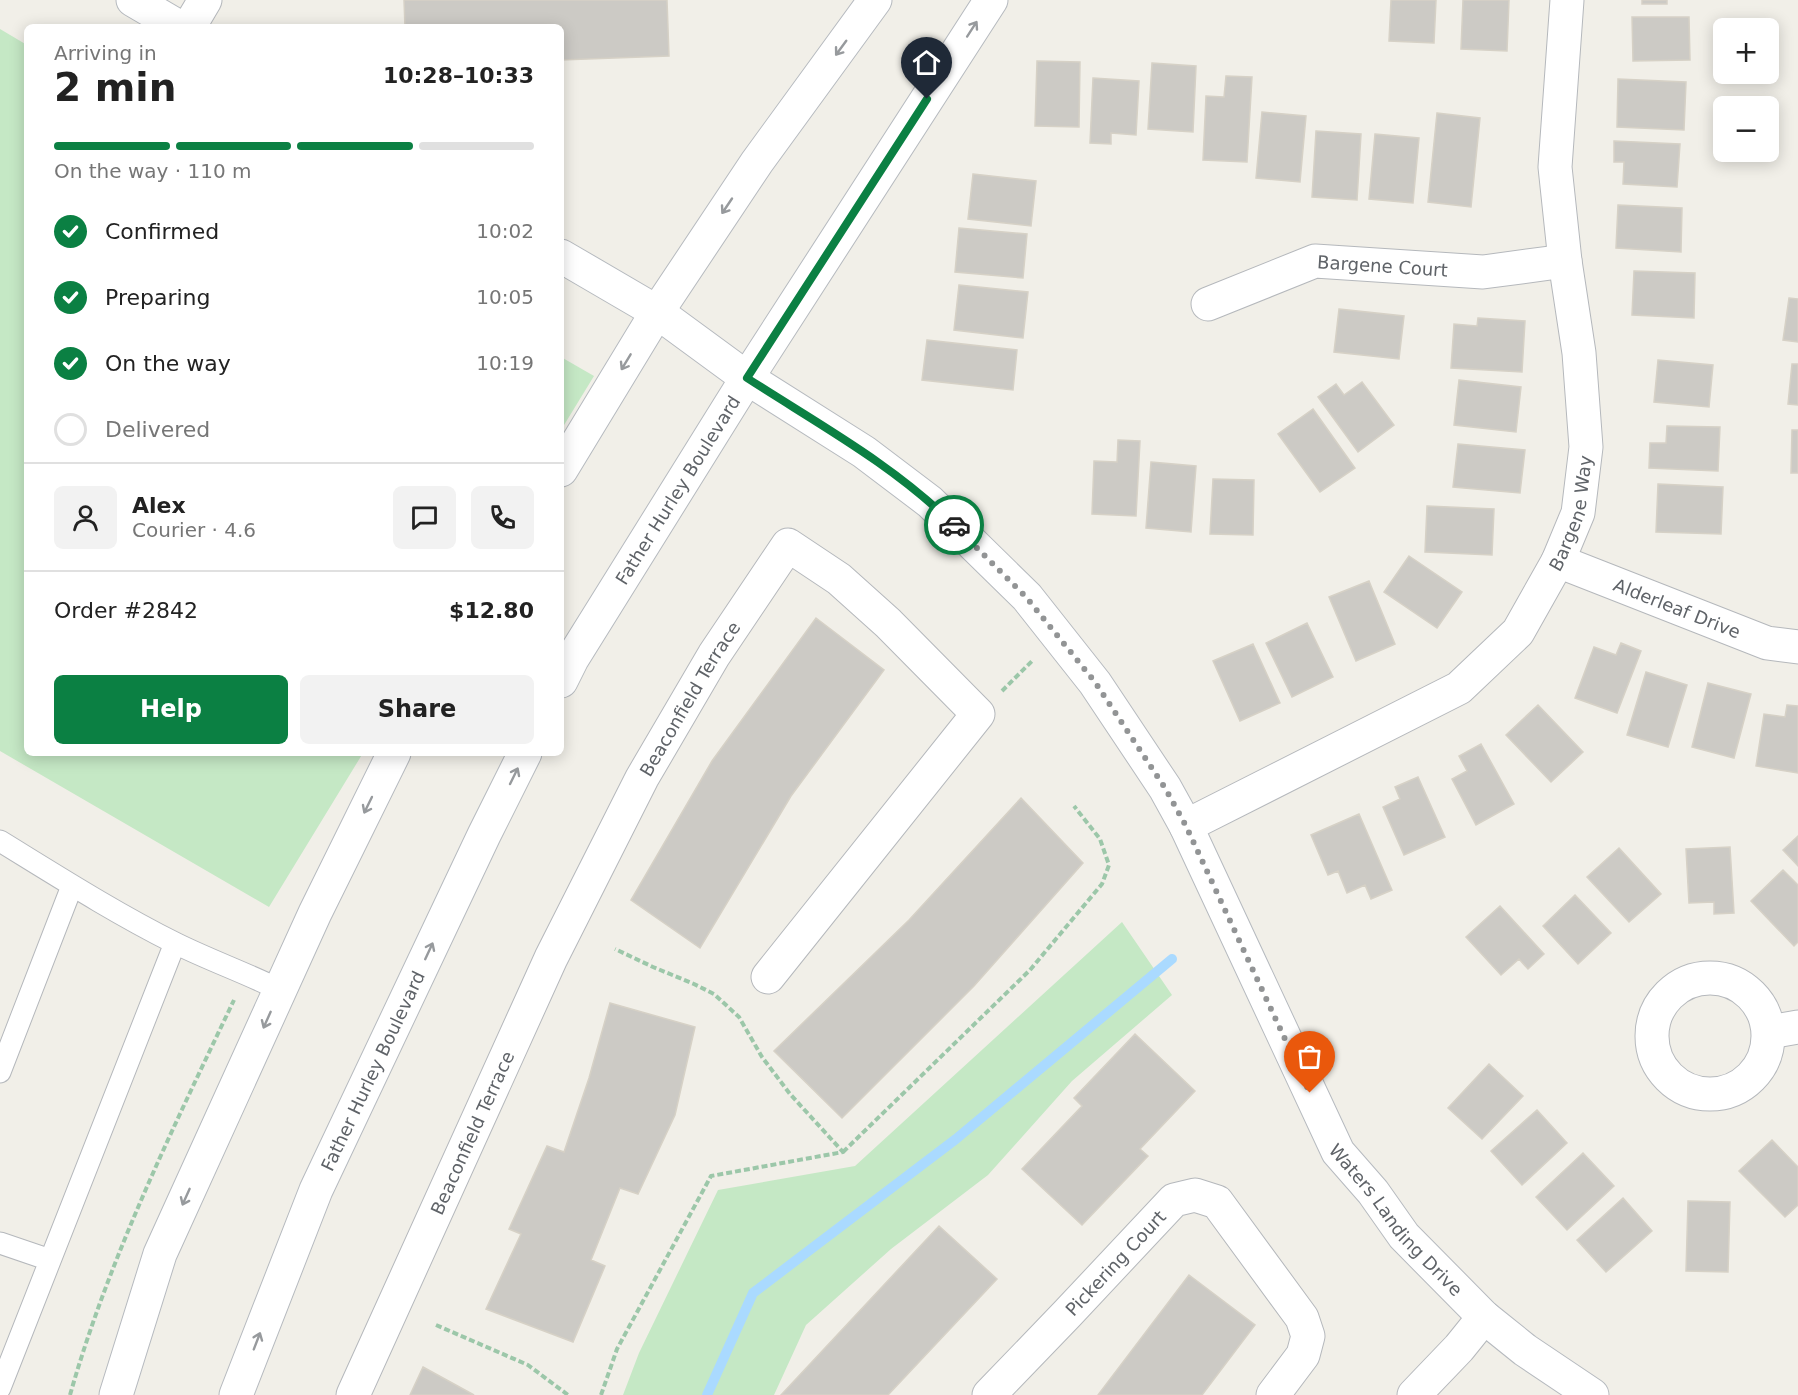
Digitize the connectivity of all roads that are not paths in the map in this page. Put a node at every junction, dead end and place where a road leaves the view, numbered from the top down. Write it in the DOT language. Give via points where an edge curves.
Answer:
graph roads {
  1 [pos="133,0"];
  2 [pos="206,0"];
  3 [pos="875,0"];
  4 [pos="991,0"];
  5 [pos="1567,0"];
  6 [pos="174,24"];
  7 [pos="191,24"];
  8 [pos="564,258"];
  9 [pos="1565,261"];
  10 [pos="1208,304"];
  11 [pos="657,312"];
  12 [pos="747,378"];
  13 [pos="564,465"];
  14 [pos="1558,561"];
  15 [pos="1798,647"];
  16 [pos="564,675"];
  17 [pos="393,756"];
  18 [pos="524,756"];
  19 [pos="1186,826"];
  20 [pos="0,841"];
  21 [pos="72,886"];
  22 [pos="175,943"];
  23 [pos="768,977"];
  24 [pos="280,990"];
  25 [pos="0,1071"];
  26 [pos="0,1243"];
  27 [pos="50,1260"];
  28 [pos="1484,1317"];
  29 [pos="0,1388"];
  30 [pos="116,1395"];
  31 [pos="236,1395"];
  32 [pos="353,1395"];
  33 [pos="989,1395"];
  34 [pos="1273,1395"];
  35 [pos="1414,1395"];
  36 [pos="1592,1395"];
  1 -- 6 [label="street"];
  2 -- 7 [label="street"];
  3 -- 11 [label="street, one-way" via="757,162"];
  12 -- 4 [label="street, Father Hurley Boulevard, one-way"];
  5 -- 9 [label="street, Bargene Way" via="1555,167"];
  8 -- 11 [label="street, Waters Landing Drive"];
  9 -- 10 [label="street, Bargene Court" via="1483,272 1315,261"];
  9 -- 14 [label="street, Bargene Way" via="1579,353 1586,447 1578,513"];
  11 -- 12 [label="street, Waters Landing Drive"];
  11 -- 13 [label="street, one-way"];
  12 -- 16 [label="street, Father Hurley Boulevard"];
  12 -- 19 [label="street, Waters Landing Drive" via="864,452 930,502 1026,597 1095,682"];
  14 -- 15 [label="street, Alderleaf Drive" via="1767,643"];
  14 -- 19 [label="street, Bargene Way" via="1518,632 1459,688"];
  17 -- 24 [label="street, one-way"];
  31 -- 18 [label="street, Father Hurley Boulevard, one-way" via="316,1190"];
  19 -- 28 [label="street, Waters Landing Drive" via="1338,1152 1404,1236"];
  20 -- 21 [label="lane"];
  21 -- 22 [label="lane"];
  21 -- 25 [label="lane"];
  22 -- 24 [label="lane"];
  22 -- 27 [label="lane"];
  23 -- 32 [label="street, Beaconfield Terrace" via="978,714 839,579 788,545 714,655 637,788 551,957"];
  24 -- 30 [label="street, one-way" via="160,1254"];
  26 -- 27 [label="lane"];
  27 -- 29 [label="lane"];
  28 -- 35 [label="street"];
  28 -- 36 [label="street, Waters Landing Drive"];
  33 -- 34 [label="street, Pickering Court" via="1174,1200 1195,1195 1217,1202 1302,1318 1308,1336 1303,1356"];
}
